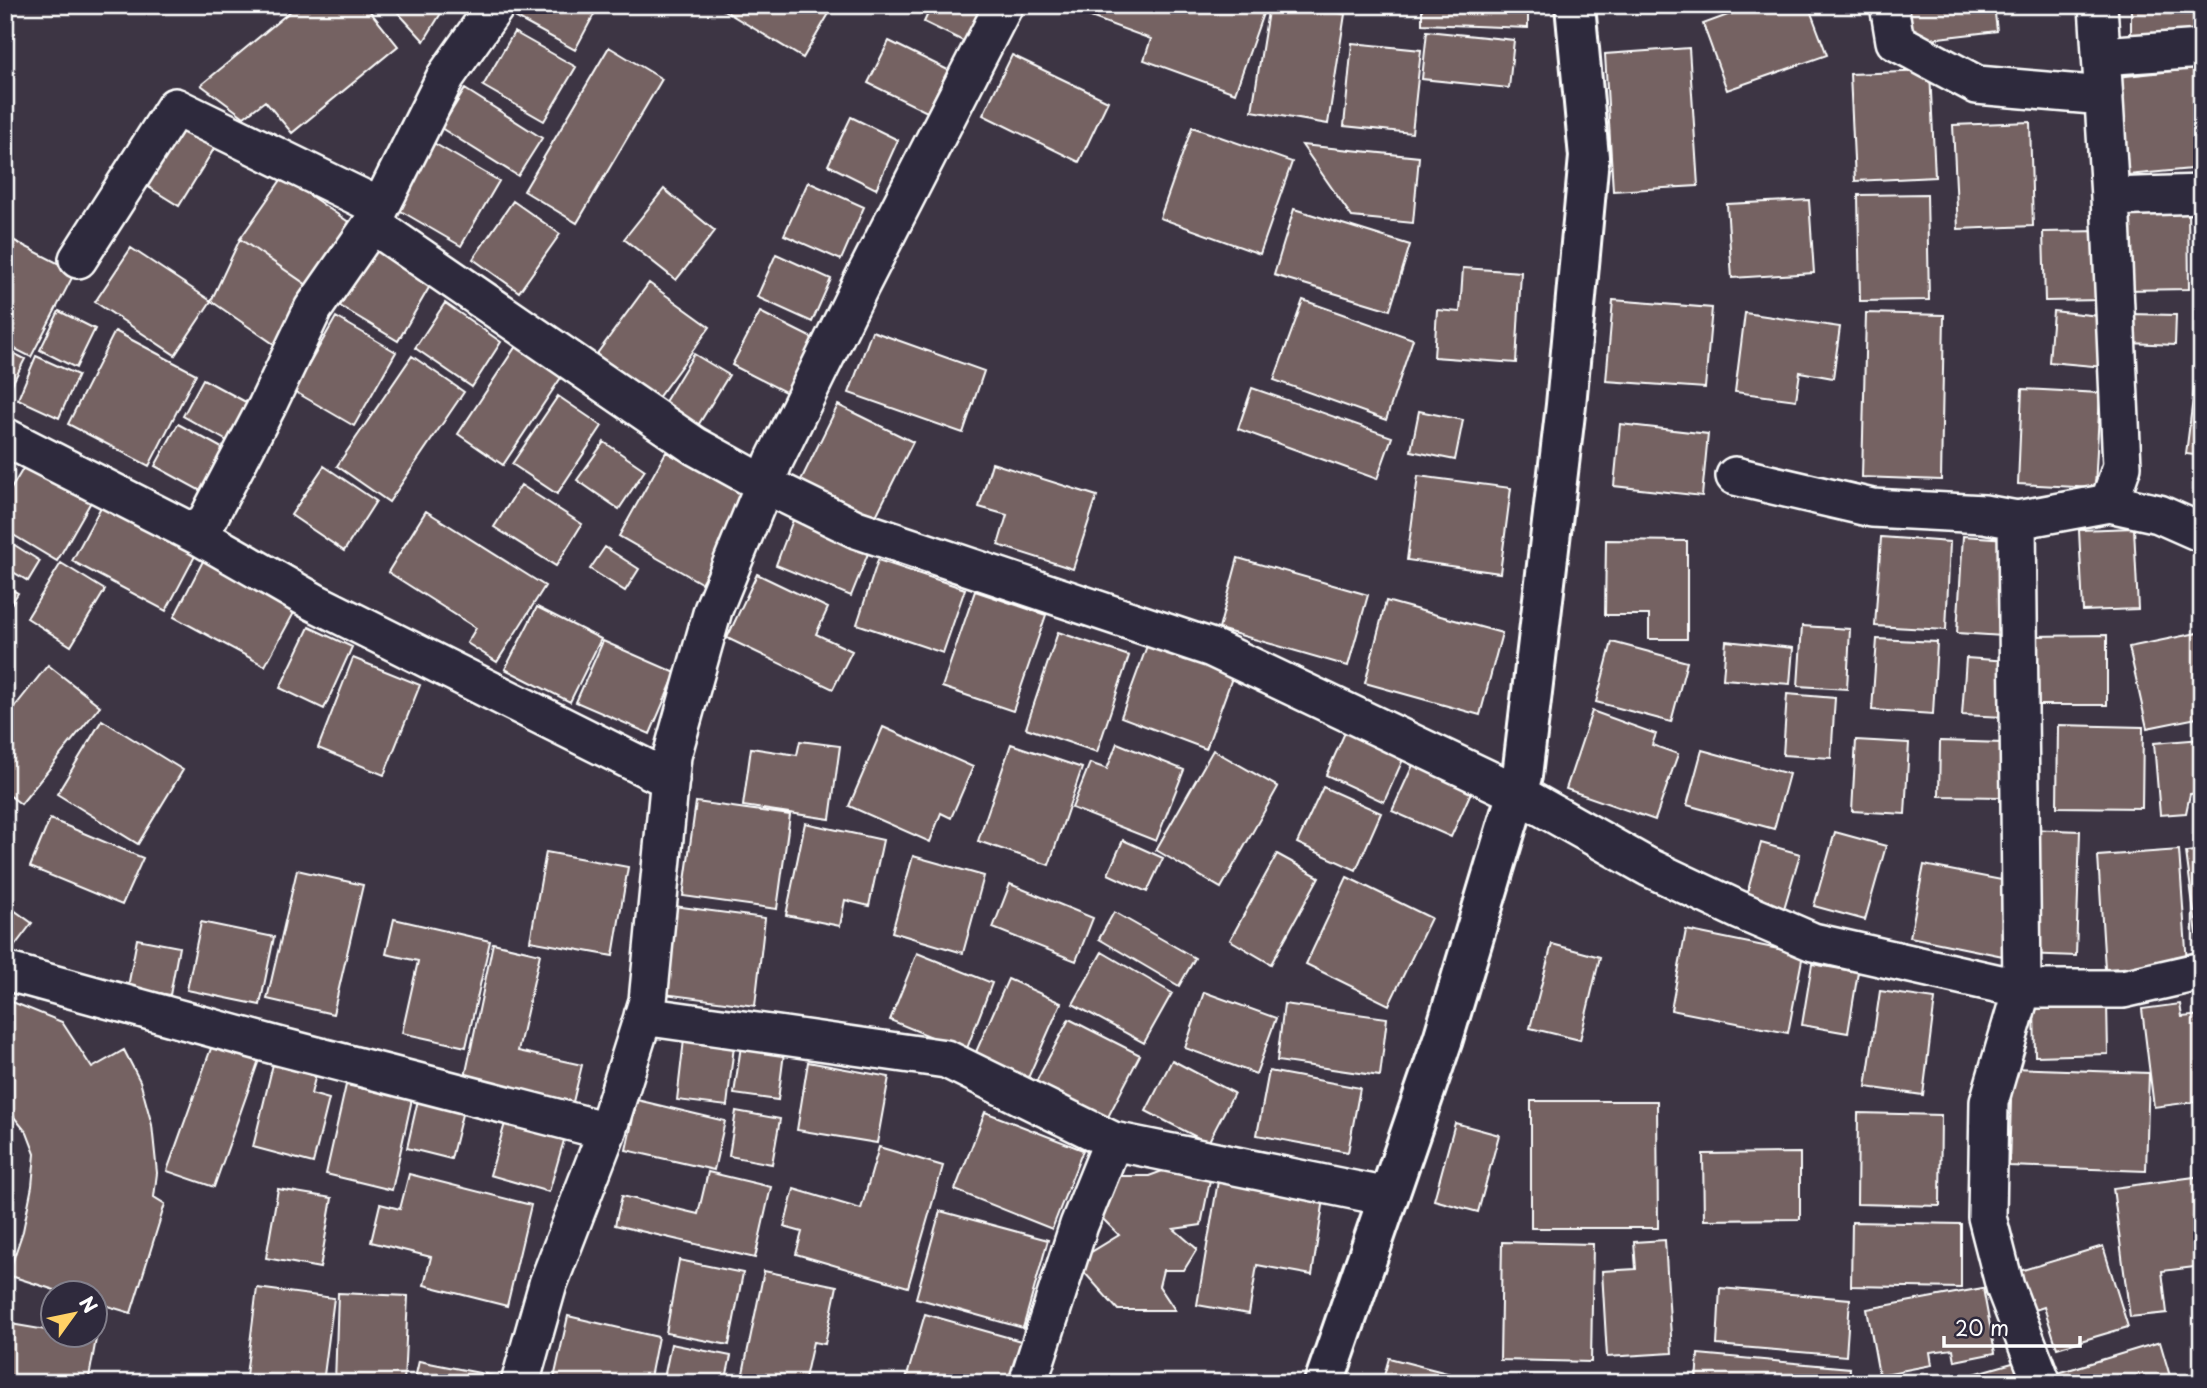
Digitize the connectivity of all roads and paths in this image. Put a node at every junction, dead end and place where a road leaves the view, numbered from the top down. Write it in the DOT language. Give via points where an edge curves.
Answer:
graph roads {
  1 [pos="496,5"];
  2 [pos="1004,5"];
  3 [pos="1575,5"];
  4 [pos="1889,5"];
  5 [pos="2098,5"];
  6 [pos="2202,49"];
  7 [pos="2101,56"];
  8 [pos="2104,96"];
  9 [pos="2202,194"];
  10 [pos="2110,197"];
  11 [pos="376,215"];
  12 [pos="78,259"];
  13 [pos="5,438"];
  14 [pos="1735,476"];
  15 [pos="765,484"];
  16 [pos="2109,503"];
  17 [pos="2017,520"];
  18 [pos="2202,533"];
  19 [pos="199,536"];
  20 [pos="670,780"];
  21 [pos="1517,793"];
  22 [pos="5,971"];
  23 [pos="2202,971"];
  24 [pos="2022,989"];
  25 [pos="643,1016"];
  26 [pos="607,1131"];
  27 [pos="1112,1140"];
  28 [pos="1388,1197"];
  29 [pos="520,1383"];
  30 [pos="1028,1383"];
  31 [pos="1324,1383"];
  32 [pos="2042,1383"];
  1 -- 11 [label="street" via="446,76"];
  2 -- 15 [label="street"];
  3 -- 21 [label="street" via="1589,157 1566,405"];
  4 -- 8 [label="street" via="1895,41 1977,85"];
  5 -- 7 [label="street"];
  6 -- 7 [label="street"];
  7 -- 8 [label="street"];
  8 -- 10 [label="street"];
  9 -- 10 [label="street"];
  10 -- 16 [label="street" via="2122,466"];
  11 -- 12 [label="street" via="175,107"];
  11 -- 15 [label="street" via="695,446"];
  11 -- 19 [label="street" via="313,309"];
  13 -- 19 [label="street"];
  14 -- 17 [label="street" via="1872,508"];
  15 -- 20 [label="street" via="713,610 672,756"];
  15 -- 21 [label="street" via="856,529 1212,648"];
  16 -- 17 [label="street"];
  16 -- 18 [label="street" via="2159,514"];
  17 -- 24 [label="street"];
  19 -- 20 [label="street" via="314,602"];
  20 -- 25 [label="street"];
  21 -- 24 [label="street" via="1648,867 1813,942"];
  21 -- 28 [label="street" via="1443,1039"];
  22 -- 26 [label="street"];
  23 -- 24 [label="street" via="2123,989"];
  24 -- 32 [label="street" via="1989,1102 1987,1217 2005,1287"];
  25 -- 26 [label="street"];
  25 -- 27 [label="street" via="946,1059"];
  26 -- 29 [label="street" via="548,1284"];
  27 -- 28 [label="street"];
  27 -- 30 [label="street"];
  28 -- 31 [label="street"];
}
